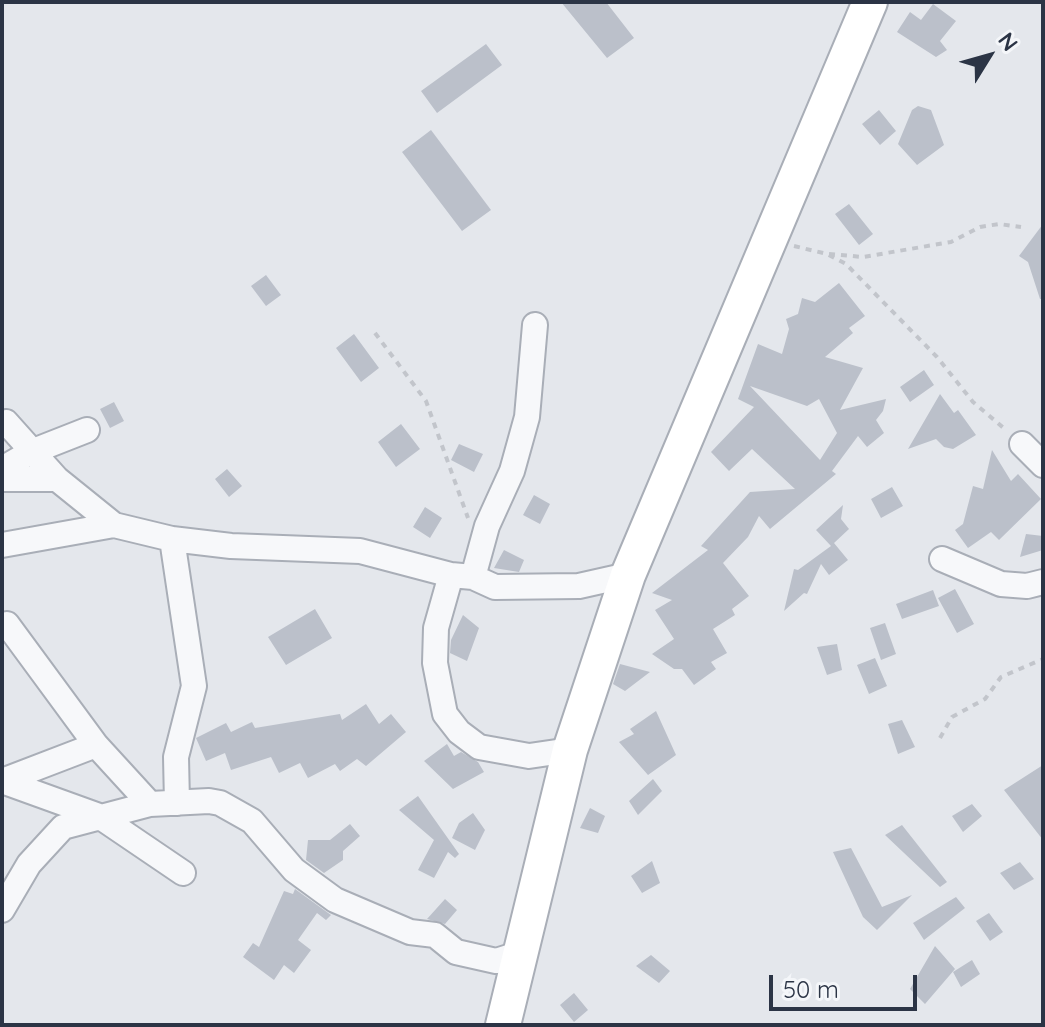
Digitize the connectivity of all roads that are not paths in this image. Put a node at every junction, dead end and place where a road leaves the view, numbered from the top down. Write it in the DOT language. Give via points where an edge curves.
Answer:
graph roads {
  1 [pos="870,2"];
  2 [pos="535,325"];
  3 [pos="6,422"];
  4 [pos="87,430"];
  5 [pos="1022,444"];
  6 [pos="31,452"];
  7 [pos="1043,465"];
  8 [pos="2,469"];
  9 [pos="2,479"];
  10 [pos="57,479"];
  11 [pos="114,525"];
  12 [pos="172,539"];
  13 [pos="5,546"];
  14 [pos="942,559"];
  15 [pos="628,575"];
  16 [pos="462,576"];
  17 [pos="1043,582"];
  18 [pos="7,624"];
  19 [pos="96,745"];
  20 [pos="570,750"];
  21 [pos="2,781"];
  22 [pos="177,803"];
  23 [pos="150,804"];
  24 [pos="99,816"];
  25 [pos="183,873"];
  26 [pos="2,910"];
  27 [pos="518,954"];
  28 [pos="503,1025"];
  1 -- 15 [label="main road"];
  2 -- 16 [label="street" via="527,417 512,471"];
  3 -- 6 [label="street"];
  4 -- 6 [label="street"];
  5 -- 7 [label="street"];
  6 -- 8 [label="street"];
  6 -- 10 [label="street"];
  9 -- 10 [label="street"];
  10 -- 11 [label="street"];
  11 -- 12 [label="street"];
  11 -- 13 [label="street"];
  12 -- 16 [label="street" via="360,551"];
  12 -- 22 [label="street" via="194,686 176,757"];
  14 -- 17 [label="street" via="1001,584"];
  15 -- 16 [label="street" via="541,588 495,587"];
  15 -- 20 [label="main road"];
  16 -- 20 [label="street" via="436,628 435,663 445,714 479,747 529,756"];
  18 -- 19 [label="street"];
  19 -- 21 [label="street"];
  19 -- 23 [label="street"];
  20 -- 27 [label="main road"];
  21 -- 24 [label="street"];
  22 -- 23 [label="street"];
  22 -- 27 [label="street" via="209,801 234,810 266,834 317,889 371,918 435,935 456,952 496,961"];
  23 -- 24 [label="street"];
  24 -- 25 [label="street"];
  24 -- 26 [label="street" via="63,827 49,840"];
  27 -- 28 [label="main road"];
}
